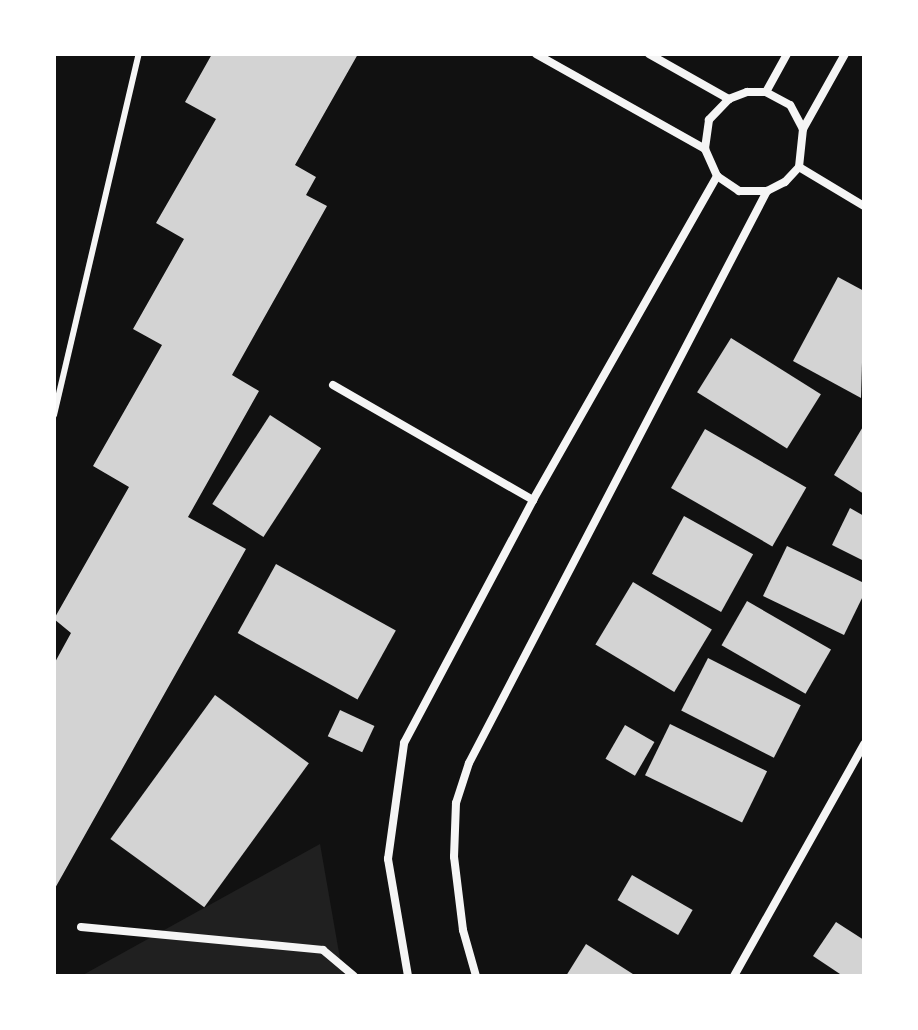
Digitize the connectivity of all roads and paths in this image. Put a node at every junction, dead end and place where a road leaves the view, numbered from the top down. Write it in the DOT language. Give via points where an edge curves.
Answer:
graph roads {
  1 [pos="139,54"];
  2 [pos="536,54"];
  3 [pos="649,54"];
  4 [pos="787,54"];
  5 [pos="845,54"];
  6 [pos="766,92"];
  7 [pos="729,99"];
  8 [pos="803,129"];
  9 [pos="705,149"];
  10 [pos="799,167"];
  11 [pos="717,176"];
  12 [pos="767,191"];
  13 [pos="864,206"];
  14 [pos="333,385"];
  15 [pos="54,415"];
  16 [pos="533,500"];
  17 [pos="864,744"];
  18 [pos="81,927"];
  19 [pos="354,976"];
  20 [pos="408,976"];
  21 [pos="476,976"];
  22 [pos="734,976"];
  1 -- 15 [label="lane"];
  2 -- 9 [label="street"];
  3 -- 7 [label="street"];
  4 -- 6 [label="street"];
  5 -- 8 [label="street"];
  6 -- 7 [label="street"];
  6 -- 8 [label="street" via="790,105"];
  7 -- 9 [label="street" via="709,120"];
  8 -- 10 [label="street"];
  9 -- 11 [label="street"];
  10 -- 12 [label="street"];
  10 -- 13 [label="street"];
  11 -- 12 [label="street" via="739,191"];
  11 -- 16 [label="street"];
  12 -- 21 [label="street" via="469,763 456,803 454,857 463,930"];
  14 -- 16 [label="street"];
  16 -- 20 [label="street" via="404,743 388,859"];
  17 -- 22 [label="street"];
  18 -- 19 [label="street" via="323,950"];
}
